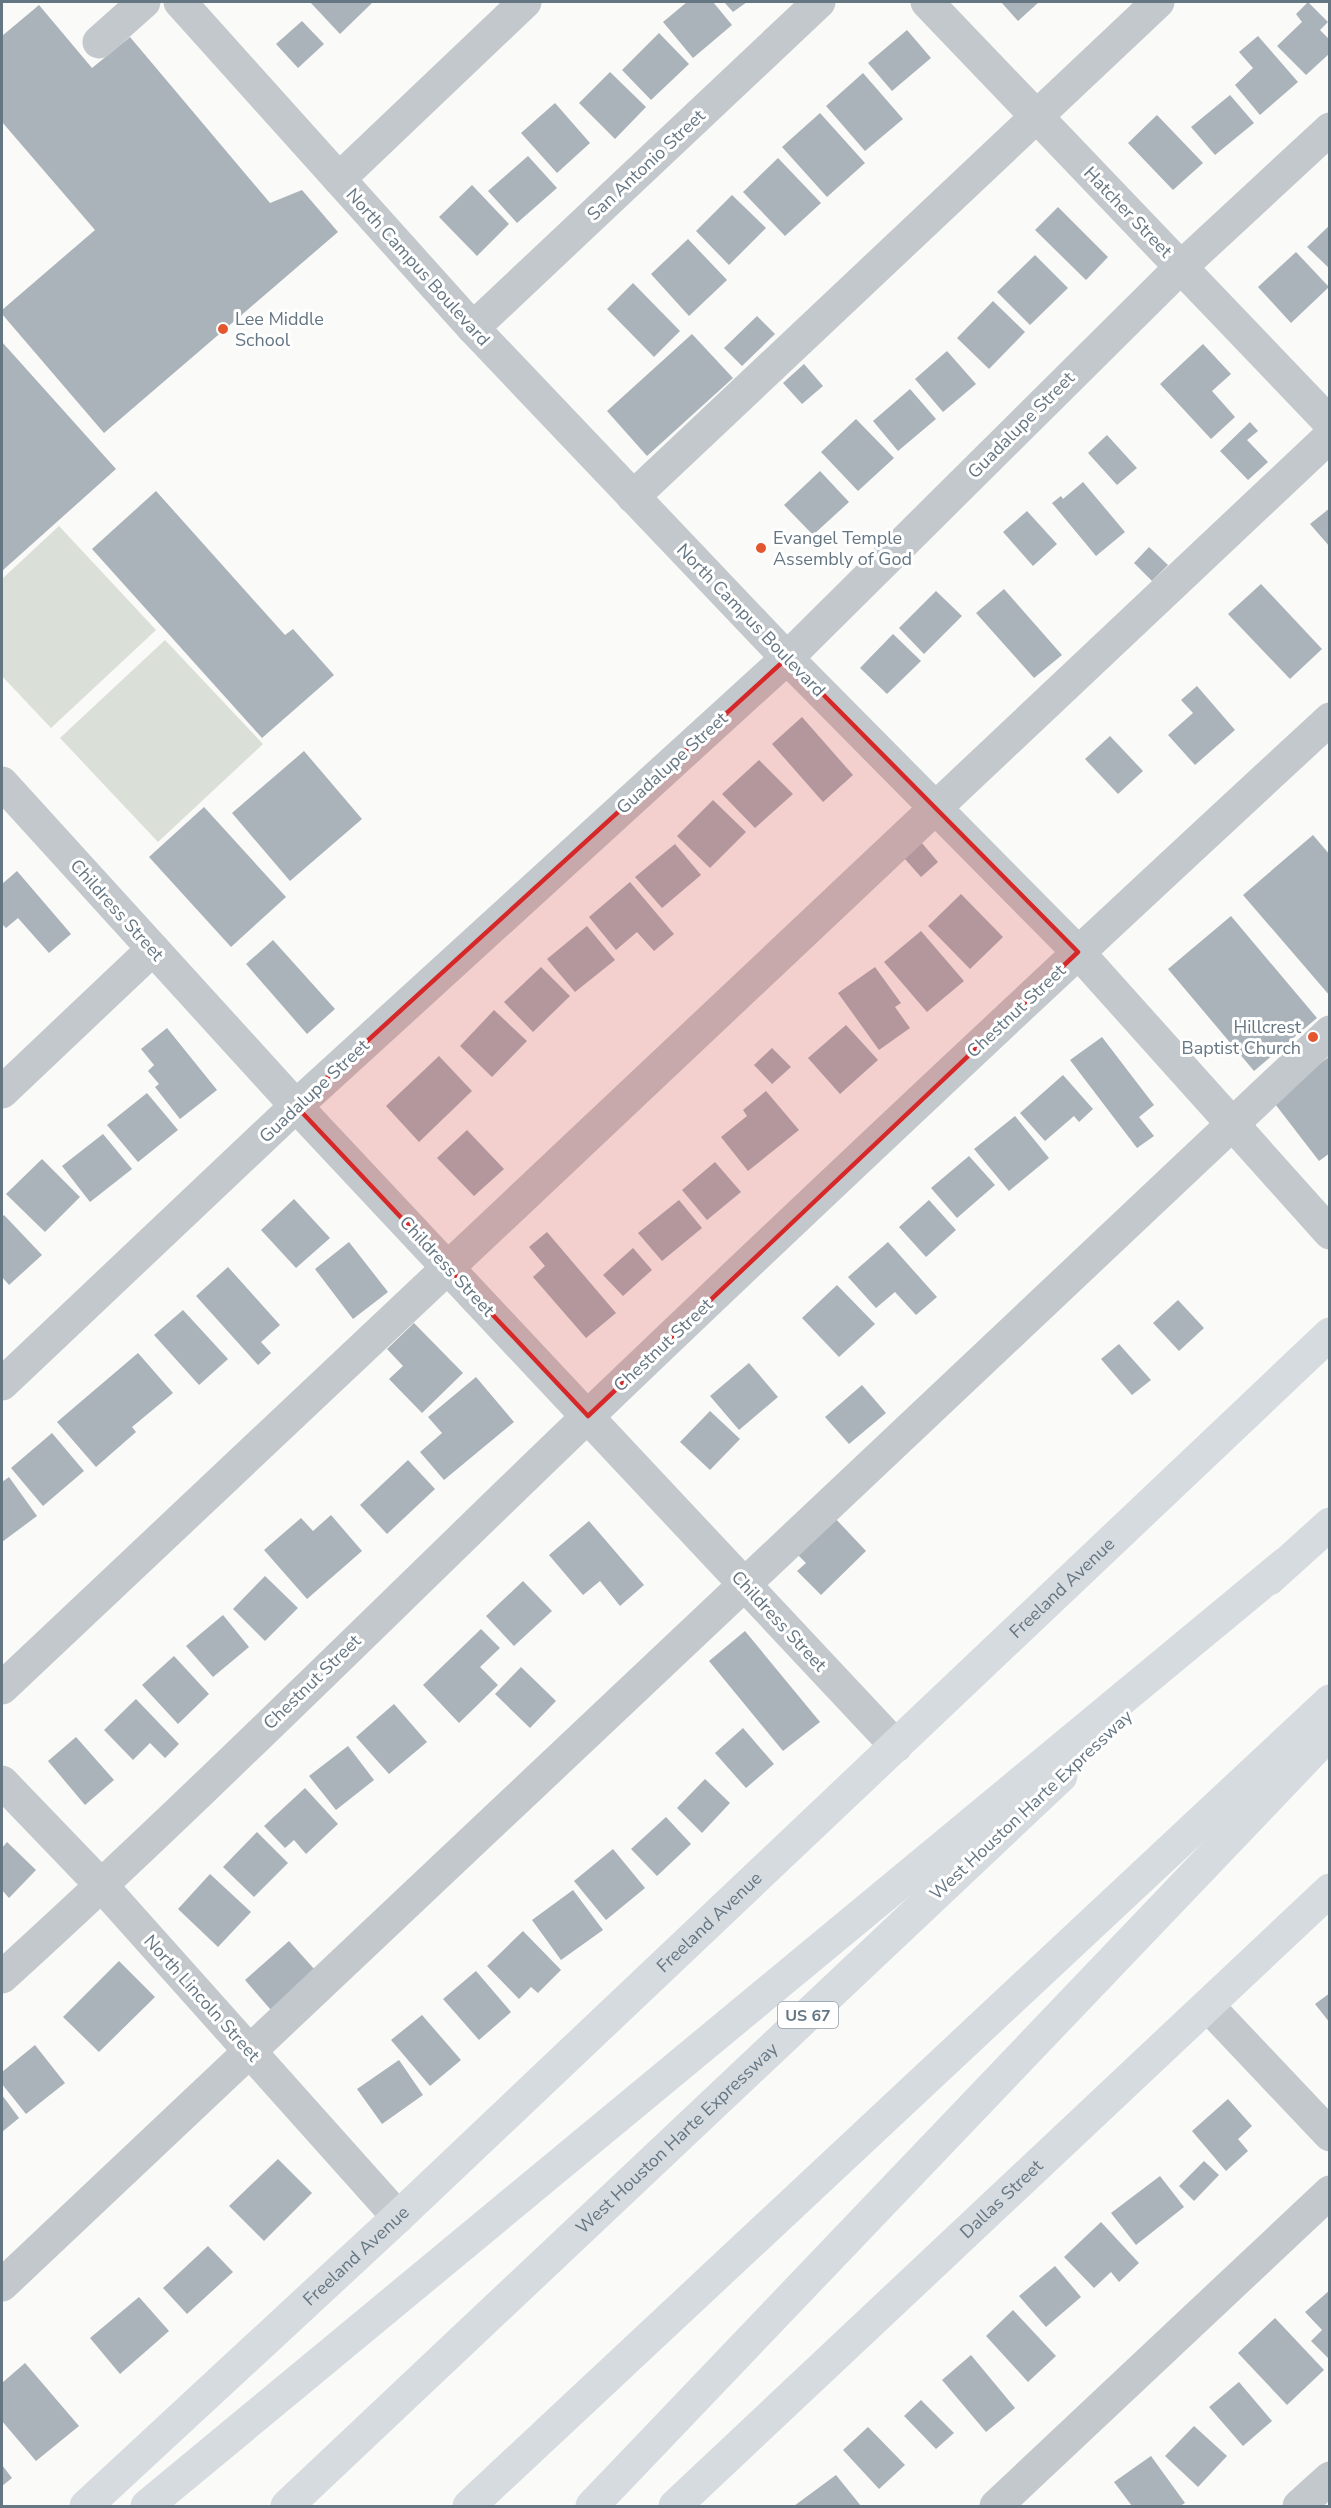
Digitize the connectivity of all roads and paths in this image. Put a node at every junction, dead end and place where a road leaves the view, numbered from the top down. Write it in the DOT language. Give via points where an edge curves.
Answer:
graph roads {
  1 [pos="144,2"];
  2 [pos="525,2"];
  3 [pos="819,2"];
  4 [pos="927,2"];
  5 [pos="1158,2"];
  6 [pos="193,6"];
  7 [pos="99,42"];
  8 [pos="1037,116"];
  9 [pos="1329,129"];
  10 [pos="339,179"];
  11 [pos="1181,267"];
  12 [pos="473,328"];
  13 [pos="1329,423"];
  14 [pos="1329,436"];
  15 [pos="633,497"];
  16 [pos="786,658"];
  17 [pos="1329,719"];
  18 [pos="5,794"];
  19 [pos="935,808"];
  20 [pos="153,949"];
  21 [pos="1078,952"];
  22 [pos="1329,1032"];
  23 [pos="2,1092"];
  24 [pos="296,1106"];
  25 [pos="1232,1123"];
  26 [pos="1329,1233"];
  27 [pos="447,1267"];
  28 [pos="1329,1334"];
  29 [pos="2,1384"];
  30 [pos="588,1416"];
  31 [pos="1329,1524"];
  32 [pos="1285,1564"];
  33 [pos="745,1584"];
  34 [pos="2,1688"];
  35 [pos="1329,1701"];
  36 [pos="1329,1733"];
  37 [pos="896,1746"];
  38 [pos="2,1782"];
  39 [pos="102,1886"];
  40 [pos="1329,1890"];
  41 [pos="2,1977"];
  42 [pos="1208,2006"];
  43 [pos="250,2051"];
  44 [pos="1329,2135"];
  45 [pos="1329,2192"];
  46 [pos="398,2217"];
  47 [pos="2,2285"];
  48 [pos="1329,2478"];
  49 [pos="86,2506"];
  50 [pos="147,2506"];
  51 [pos="287,2506"];
  52 [pos="469,2506"];
  53 [pos="592,2506"];
  54 [pos="675,2506"];
  55 [pos="996,2506"];
  56 [pos="1299,2506"];
  1 -- 7 [label="street"];
  2 -- 10 [label="street"];
  3 -- 12 [label="street, San Antonio Street"];
  4 -- 8 [label="street, Hatcher Street"];
  5 -- 8 [label="street"];
  6 -- 10 [label="street, North Campus Boulevard"];
  8 -- 11 [label="street, Hatcher Street"];
  8 -- 15 [label="street"];
  9 -- 11 [label="street, Guadalupe Street"];
  10 -- 12 [label="street, North Campus Boulevard"];
  11 -- 13 [label="street, Hatcher Street"];
  11 -- 16 [label="street, Guadalupe Street"];
  12 -- 15 [label="street, North Campus Boulevard"];
  14 -- 19 [label="street"];
  15 -- 16 [label="street, North Campus Boulevard"];
  16 -- 19 [label="street, North Campus Boulevard"];
  16 -- 24 [label="street, Guadalupe Street"];
  17 -- 21 [label="street, Chestnut Street"];
  18 -- 20 [label="street, Childress Street"];
  19 -- 21 [label="street, North Campus Boulevard"];
  19 -- 27 [label="street"];
  20 -- 23 [label="street"];
  20 -- 24 [label="street, Childress Street"];
  21 -- 25 [label="street, North Campus Boulevard"];
  21 -- 30 [label="street, Chestnut Street"];
  22 -- 25 [label="street"];
  24 -- 27 [label="street, Childress Street"];
  24 -- 29 [label="street, Guadalupe Street"];
  25 -- 26 [label="street, North Campus Boulevard"];
  25 -- 33 [label="street"];
  27 -- 30 [label="street, Childress Street"];
  27 -- 34 [label="street"];
  28 -- 37 [label="main road, Freeland Avenue"];
  30 -- 33 [label="street, Childress Street"];
  30 -- 39 [label="street, Chestnut Street"];
  31 -- 32 [label="main road, West Houston Harte Expressway / US 67"];
  32 -- 50 [label="main road"];
  32 -- 51 [label="main road, West Houston Harte Expressway / US 67"];
  33 -- 37 [label="street, Childress Street"];
  33 -- 43 [label="street"];
  35 -- 52 [label="main road"];
  36 -- 53 [label="main road"];
  37 -- 46 [label="main road, Freeland Avenue"];
  38 -- 39 [label="street, North Lincoln Street"];
  39 -- 41 [label="street, Chestnut Street"];
  39 -- 43 [label="street, North Lincoln Street"];
  40 -- 42 [label="main road, Dallas Street"];
  42 -- 44 [label="street"];
  42 -- 54 [label="main road, Dallas Street"];
  43 -- 46 [label="street, North Lincoln Street"];
  43 -- 47 [label="street"];
  45 -- 55 [label="street"];
  46 -- 49 [label="main road, Freeland Avenue"];
  48 -- 56 [label="street"];
}
